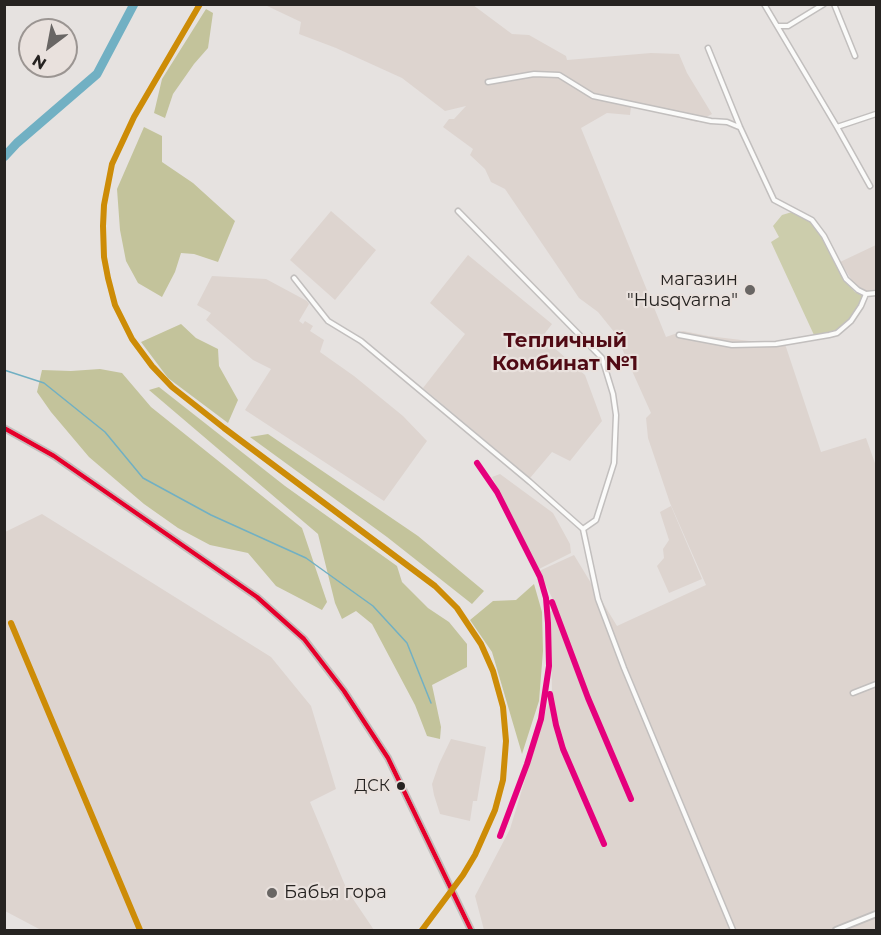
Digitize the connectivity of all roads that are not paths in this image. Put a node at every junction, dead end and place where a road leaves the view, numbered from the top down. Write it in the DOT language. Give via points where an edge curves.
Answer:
graph roads {
  1 [pos="764,4"];
  2 [pos="824,4"];
  3 [pos="834,4"];
  4 [pos="777,26"];
  5 [pos="708,48"];
  6 [pos="855,56"];
  7 [pos="488,82"];
  8 [pos="876,114"];
  9 [pos="740,127"];
  10 [pos="837,127"];
  11 [pos="870,186"];
  12 [pos="458,211"];
  13 [pos="294,278"];
  14 [pos="876,293"];
  15 [pos="866,294"];
  16 [pos="679,335"];
  17 [pos="4,428"];
  18 [pos="582,529"];
  19 [pos="876,684"];
  20 [pos="853,693"];
  21 [pos="876,914"];
  22 [pos="471,930"];
  23 [pos="733,930"];
  24 [pos="836,930"];
  1 -- 4 [label="street"];
  2 -- 4 [label="street" via="788,26"];
  3 -- 6 [label="street"];
  4 -- 10 [label="street"];
  5 -- 9 [label="street"];
  7 -- 9 [label="street" via="534,74 559,75 593,96"];
  8 -- 10 [label="street"];
  9 -- 15 [label="street" via="774,200 812,220 846,279"];
  10 -- 11 [label="street"];
  12 -- 18 [label="street" via="602,358 616,415 614,463 596,520"];
  13 -- 18 [label="street" via="328,321 361,341"];
  14 -- 15 [label="street"];
  15 -- 16 [label="street" via="850,321 829,335 776,344 732,345"];
  17 -- 22 [label="street" via="54,456 248,590 304,639 345,691 388,758"];
  18 -- 23 [label="street" via="598,599"];
  19 -- 20 [label="street"];
  21 -- 24 [label="street"];
}
